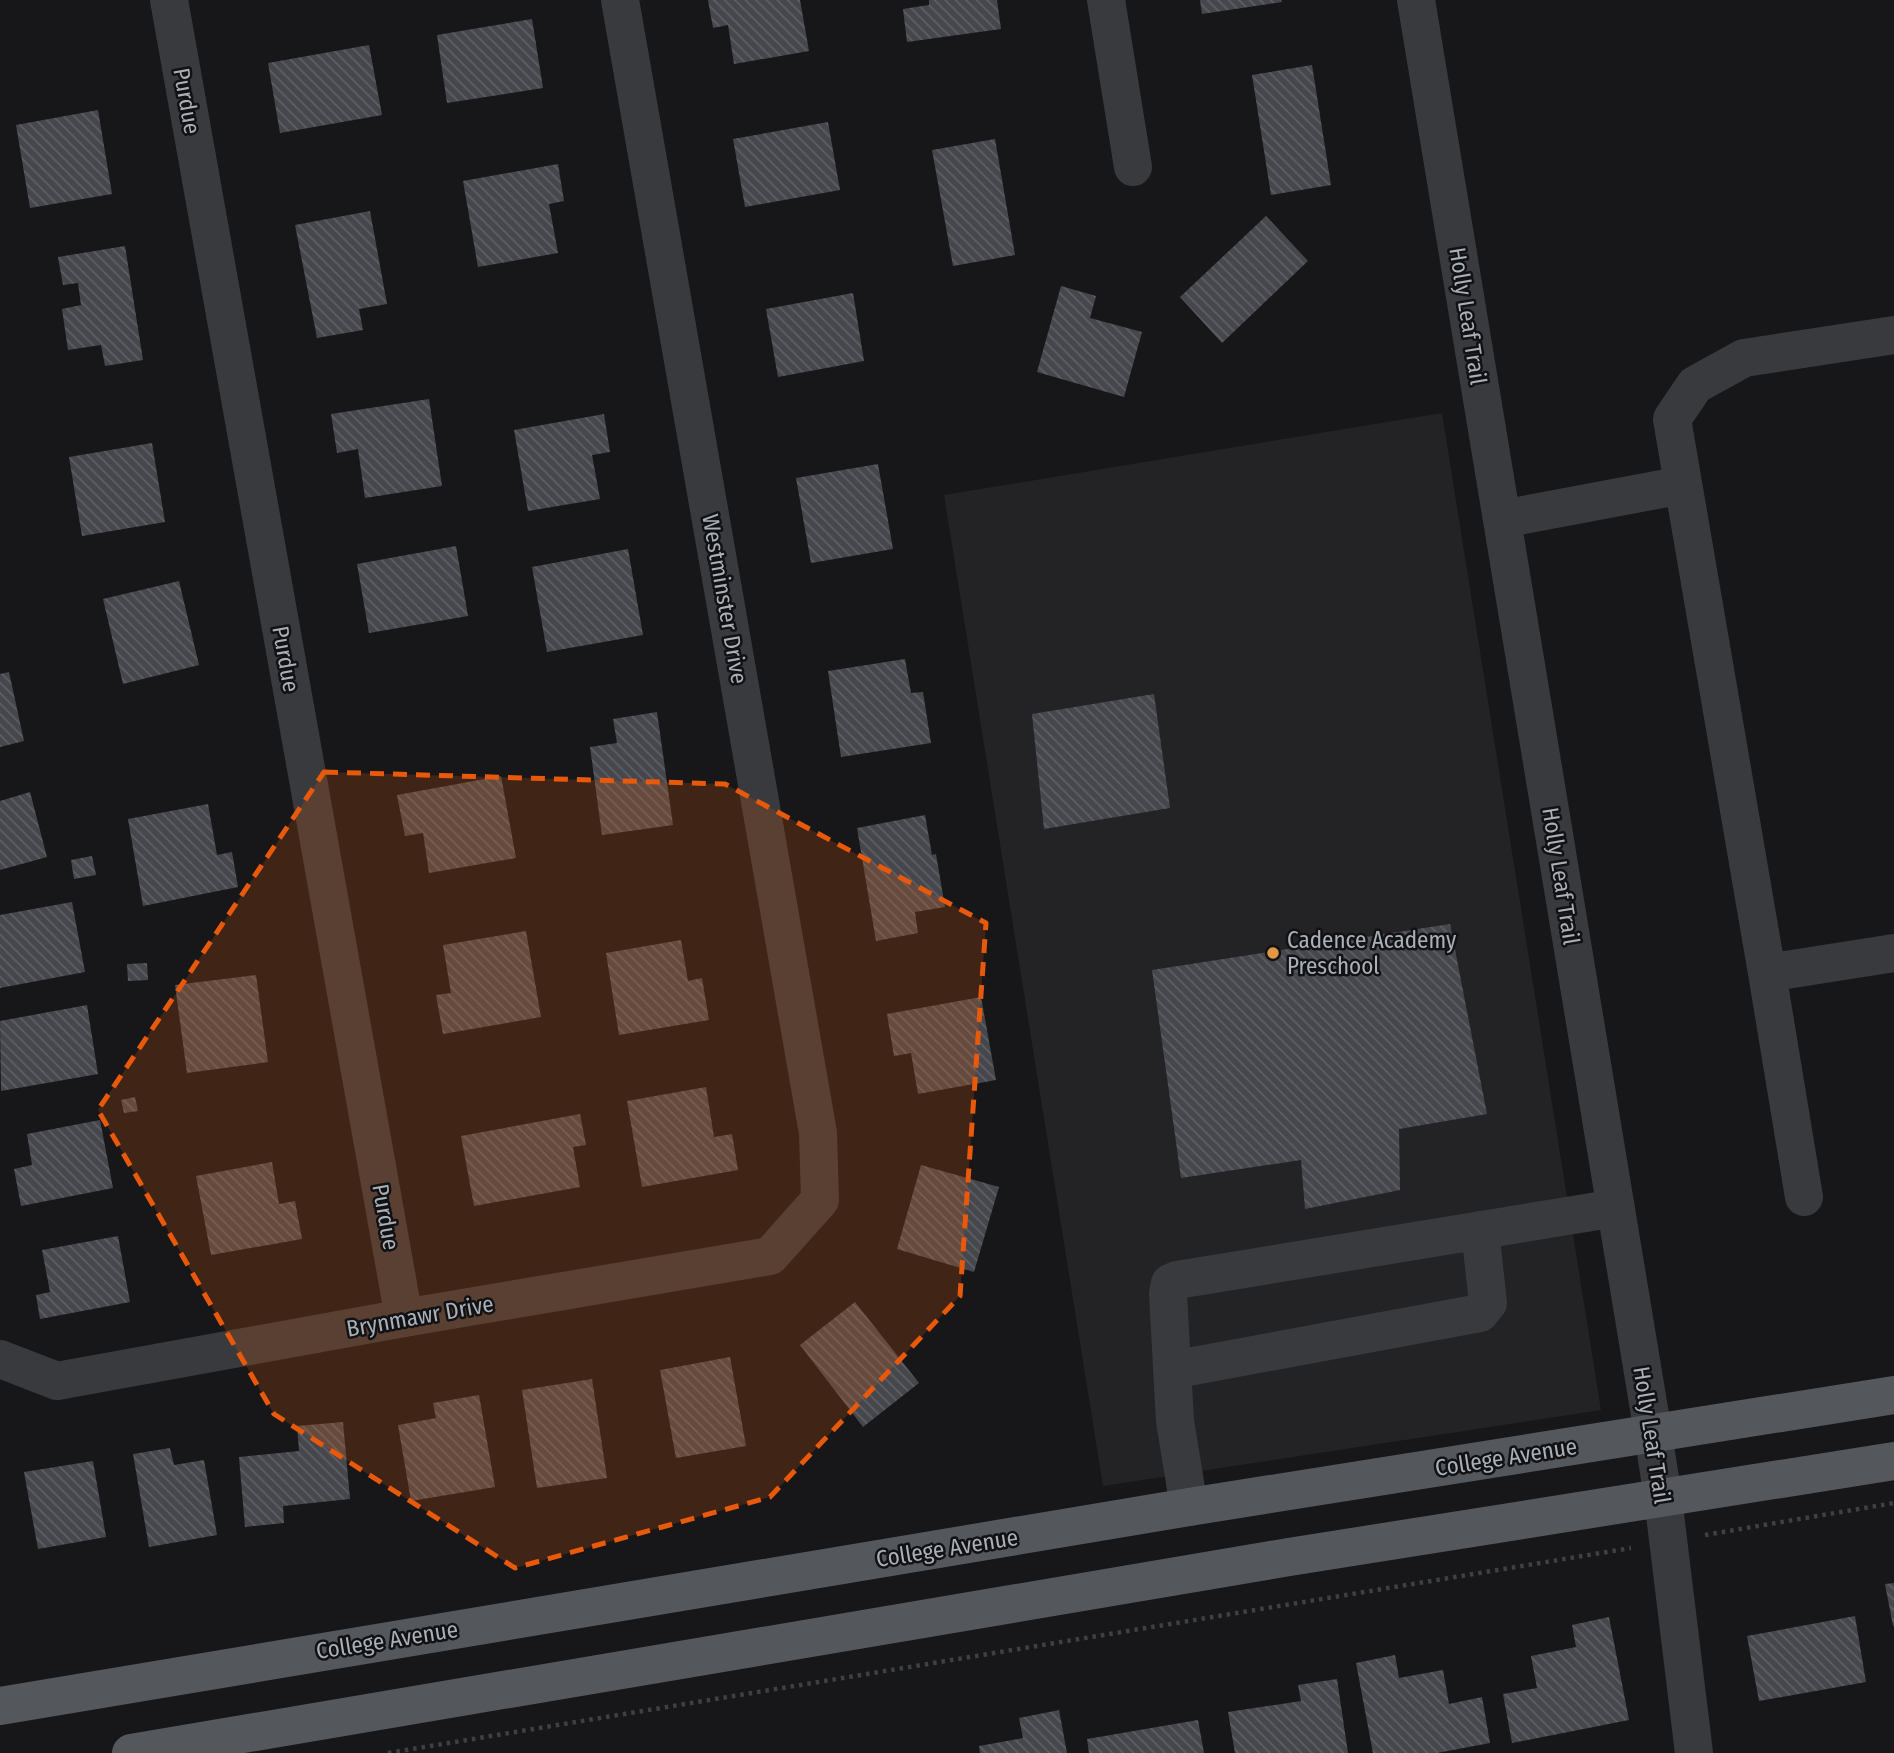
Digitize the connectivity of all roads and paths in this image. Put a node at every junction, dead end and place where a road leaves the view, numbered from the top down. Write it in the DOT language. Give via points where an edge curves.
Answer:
graph roads {
  1 [pos="169,0"];
  2 [pos="620,0"];
  3 [pos="1106,0"];
  4 [pos="1416,0"];
  5 [pos="1133,167"];
  6 [pos="1894,335"];
  7 [pos="1683,485"];
  8 [pos="1502,519"];
  9 [pos="1894,953"];
  10 [pos="1767,973"];
  11 [pos="1804,1197"];
  12 [pos="820,1200"];
  13 [pos="1616,1208"];
  14 [pos="1480,1230"];
  15 [pos="404,1318"];
  16 [pos="0,1359"];
  17 [pos="1172,1370"];
  18 [pos="1894,1395"];
  19 [pos="1653,1433"];
  20 [pos="1894,1461"];
  21 [pos="1663,1498"];
  22 [pos="1894,1503"];
  23 [pos="1189,1507"];
  24 [pos="1668,1541"];
  25 [pos="0,1706"];
  26 [pos="131,1753"];
  27 [pos="388,1753"];
  28 [pos="1693,1753"];
  1 -- 15 [label="street, Purdue"];
  2 -- 12 [label="street, Westminster Drive" via="818,1133"];
  3 -- 5 [label="street"];
  4 -- 8 [label="street, Holly Leaf Trail"];
  6 -- 7 [label="street" via="1744,358 1695,385 1672,419"];
  7 -- 8 [label="street"];
  7 -- 10 [label="street"];
  8 -- 13 [label="street, Holly Leaf Trail"];
  9 -- 10 [label="street"];
  10 -- 11 [label="street"];
  12 -- 15 [label="street, Brynmawr Drive" via="770,1256"];
  13 -- 14 [label="street"];
  13 -- 19 [label="street, Holly Leaf Trail"];
  14 -- 17 [label="street" via="1488,1303 1480,1313"];
  14 -- 17 [label="street" via="1170,1283"];
  15 -- 16 [label="street, Brynmawr Drive" via="57,1381"];
  17 -- 23 [label="street"];
  18 -- 19 [label="main road, College Avenue"];
  19 -- 21 [label="street, Holly Leaf Trail"];
  19 -- 23 [label="main road, College Avenue"];
  20 -- 21 [label="main road"];
  21 -- 24 [label="street, Holly Leaf Trail"];
  21 -- 26 [label="main road"];
  22 -- 24 [label="path"];
  23 -- 25 [label="main road, College Avenue"];
  24 -- 27 [label="path"];
  24 -- 28 [label="street, Holly Leaf Trail"];
}
